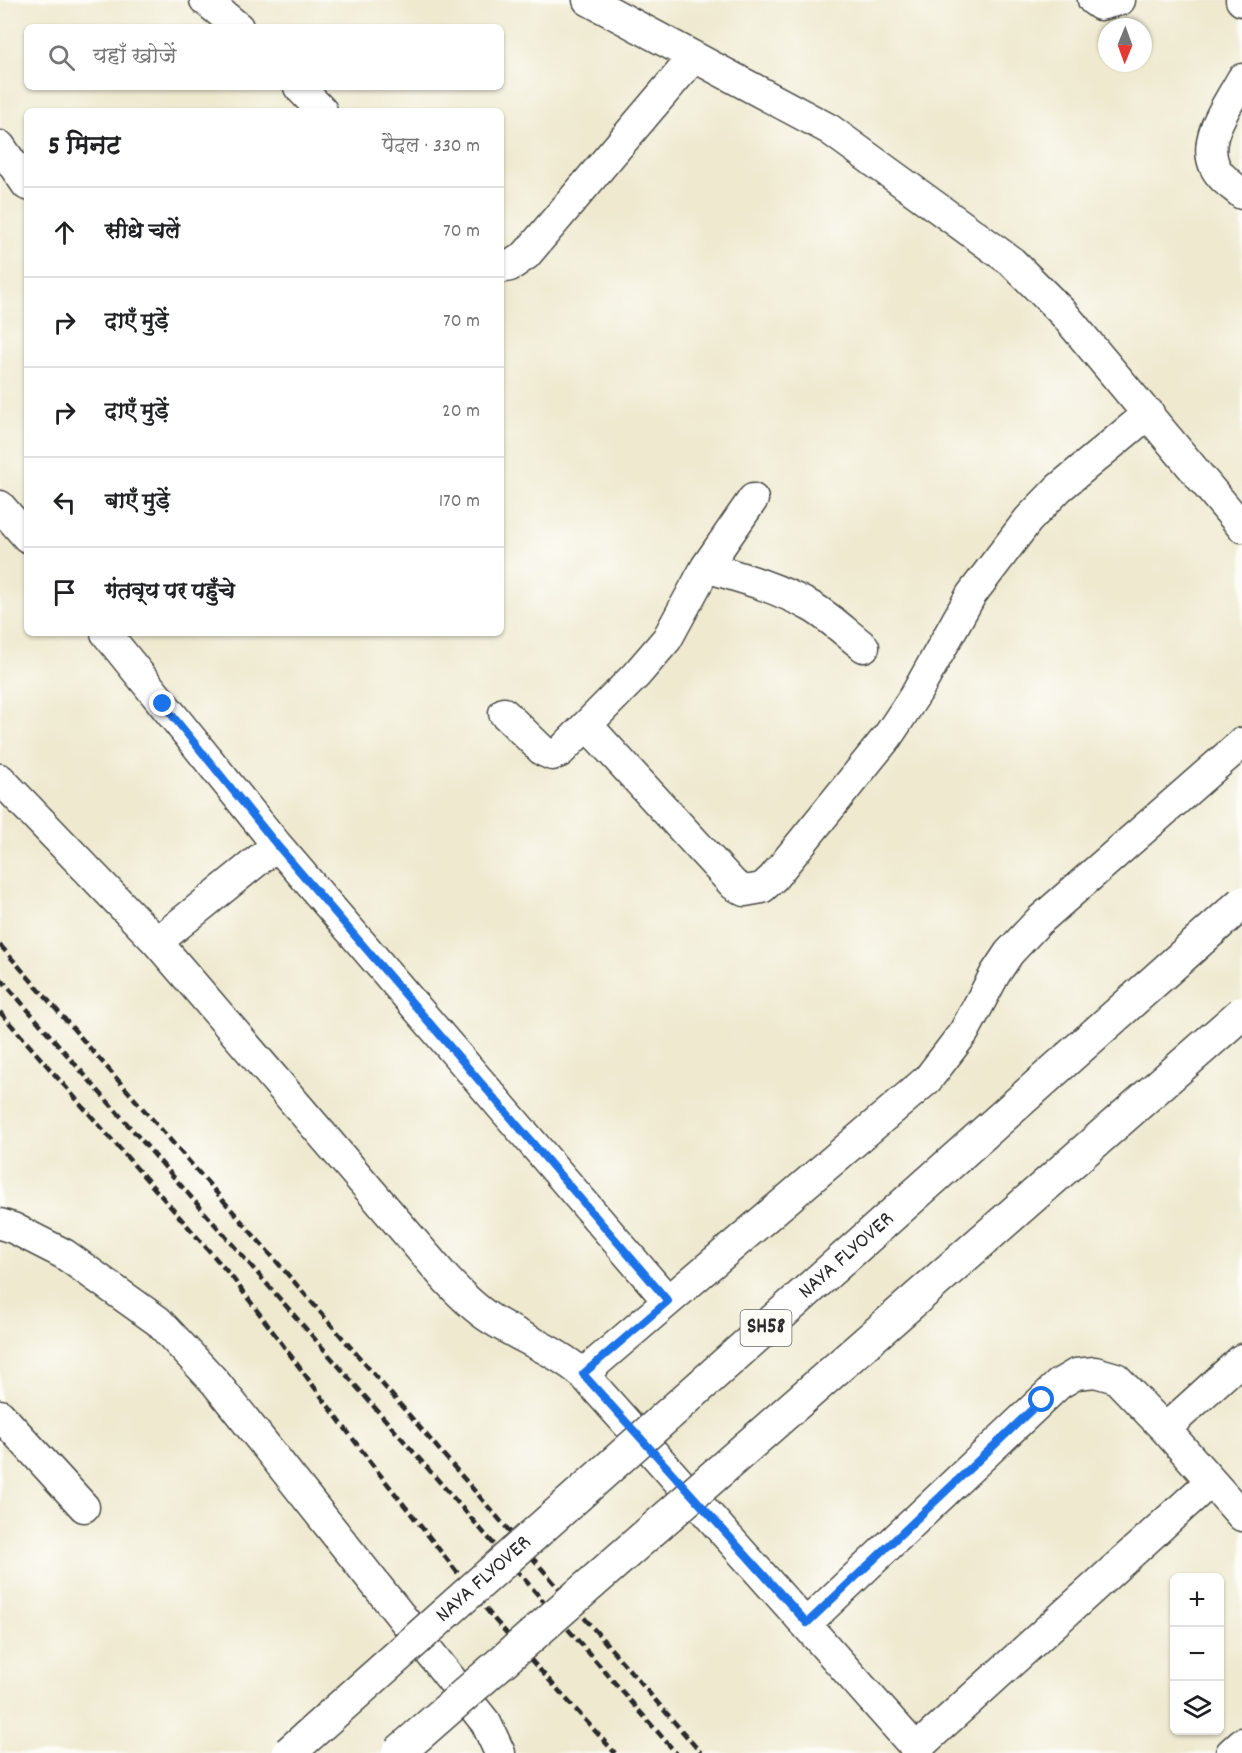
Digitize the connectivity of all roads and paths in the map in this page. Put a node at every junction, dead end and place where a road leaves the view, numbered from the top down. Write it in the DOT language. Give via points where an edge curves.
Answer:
graph roads {
  1 [pos="205,0"];
  2 [pos="588,0"];
  3 [pos="1093,0"];
  4 [pos="1120,0"];
  5 [pos="234,24"];
  6 [pos="693,58"];
  7 [pos="1242,79"];
  8 [pos="302,90"];
  9 [pos="319,108"];
  10 [pos="0,146"];
  11 [pos="24,181"];
  12 [pos="1242,194"];
  13 [pos="504,267"];
  14 [pos="1149,413"];
  15 [pos="753,499"];
  16 [pos="0,506"];
  17 [pos="1242,527"];
  18 [pos="24,534"];
  19 [pos="706,567"];
  20 [pos="108,636"];
  21 [pos="864,647"];
  22 [pos="504,713"];
  23 [pos="587,725"];
  24 [pos="1242,743"];
  25 [pos="0,779"];
  26 [pos="277,845"];
  27 [pos="1242,903"];
  28 [pos="157,942"];
  29 [pos="1242,1013"];
  30 [pos="0,1224"];
  31 [pos="668,1301"];
  32 [pos="1242,1359"];
  33 [pos="583,1374"];
  34 [pos="0,1415"];
  35 [pos="1165,1429"];
  36 [pos="1211,1481"];
  37 [pos="84,1507"];
  38 [pos="1242,1516"];
  39 [pos="807,1623"];
  40 [pos="1242,1743"];
  41 [pos="918,1751"];
  42 [pos="289,1753"];
  43 [pos="398,1753"];
  44 [pos="500,1753"];
  45 [pos="1231,1753"];
  1 -- 5 [label="street"];
  2 -- 6 [label="street"];
  3 -- 4 [label="street" via="1100,5"];
  6 -- 13 [label="street" via="526,255"];
  6 -- 14 [label="street" via="829,129 1012,262 1063,313"];
  7 -- 12 [label="street" via="1217,124 1211,150 1214,167"];
  8 -- 9 [label="street"];
  10 -- 11 [label="street"];
  14 -- 17 [label="street"];
  14 -- 23 [label="street" via="1028,519 971,595 888,736 762,888 745,891 734,885"];
  15 -- 19 [label="street"];
  16 -- 18 [label="street"];
  19 -- 21 [label="street" via="795,598"];
  19 -- 23 [label="street" via="667,639"];
  20 -- 26 [label="street"];
  22 -- 23 [label="street" via="552,755"];
  24 -- 31 [label="street" via="1039,921 994,974 964,1032 928,1079"];
  25 -- 28 [label="street"];
  26 -- 28 [label="street"];
  26 -- 31 [label="street"];
  27 -- 42 [label="main road, NAYA FLYOVER / SH58, bridge"];
  28 -- 33 [label="street" via="465,1299 491,1319 563,1357"];
  29 -- 43 [label="main road, bridge"];
  30 -- 44 [label="street" via="64,1254 166,1330 215,1382 472,1705 486,1723"];
  31 -- 33 [label="street"];
  32 -- 35 [label="street"];
  33 -- 39 [label="street"];
  34 -- 37 [label="street"];
  35 -- 36 [label="street"];
  35 -- 39 [label="street" via="1116,1378 1095,1372 1076,1374 1059,1384"];
  36 -- 38 [label="street"];
  36 -- 41 [label="street"];
  39 -- 41 [label="street"];
  40 -- 45 [label="street"];
}
